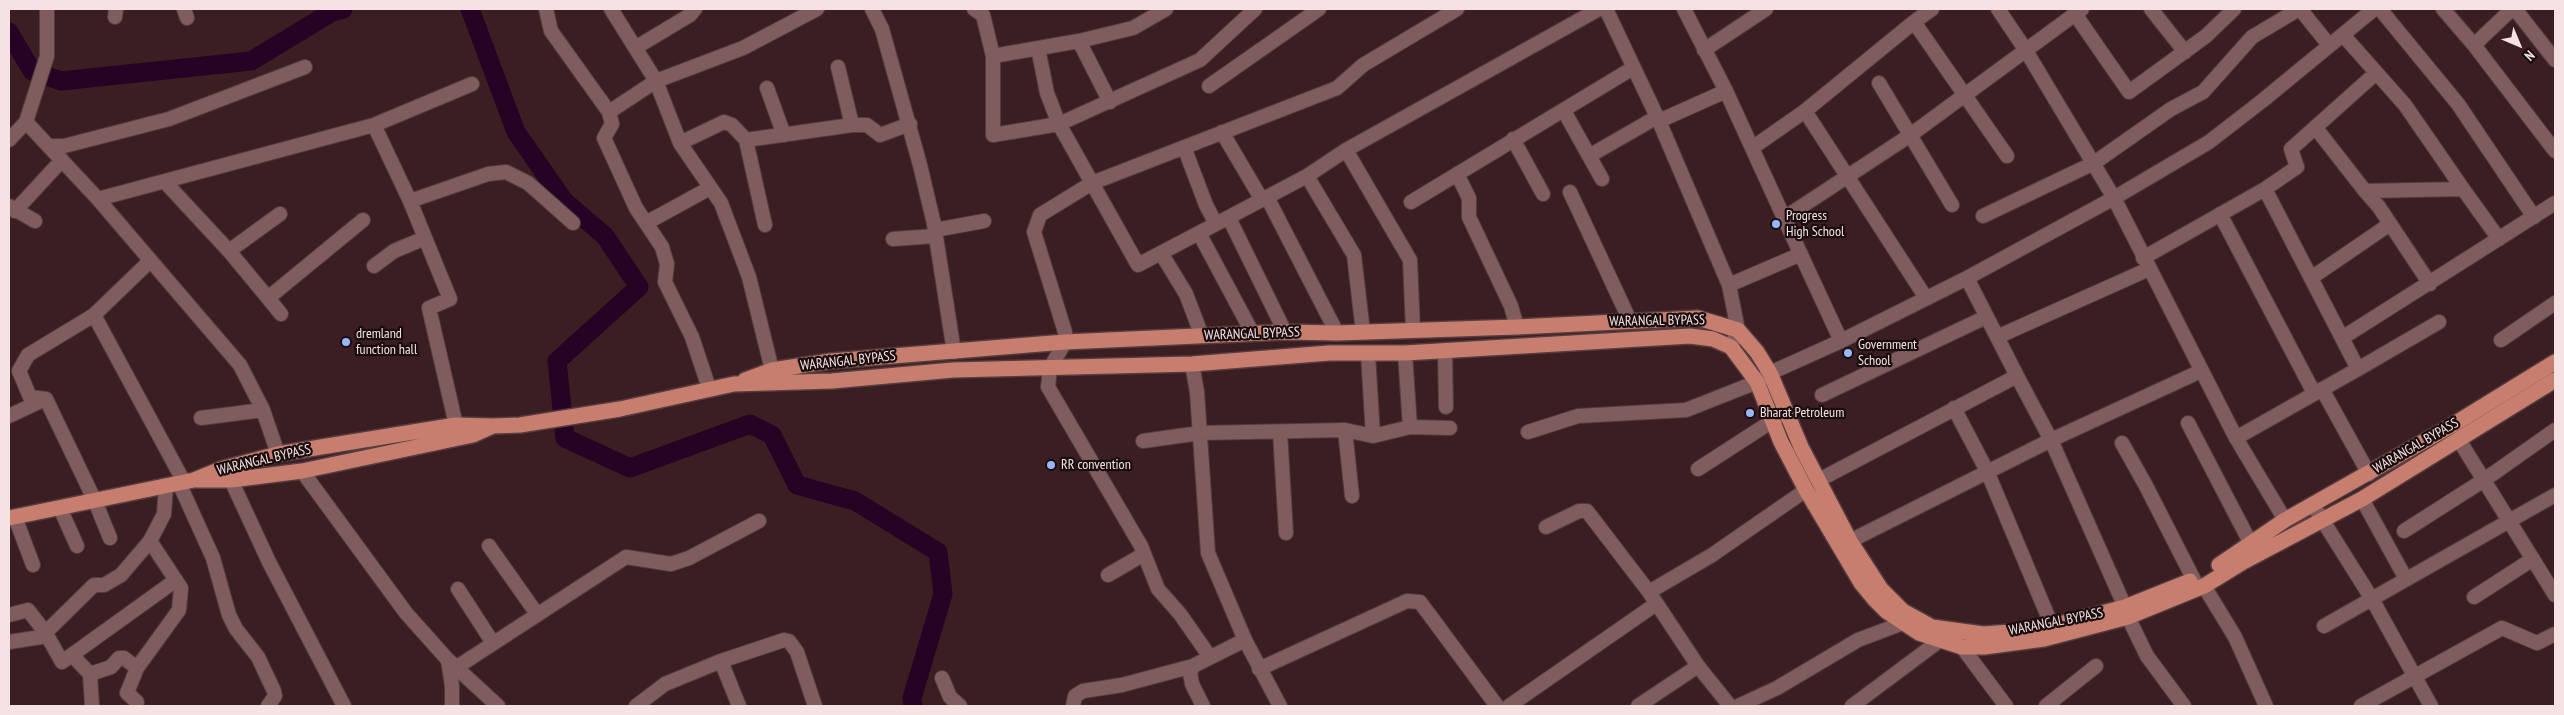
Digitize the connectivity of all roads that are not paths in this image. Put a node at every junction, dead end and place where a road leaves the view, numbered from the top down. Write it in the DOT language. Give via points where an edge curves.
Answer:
graph roads {
  1 [pos="47,9"];
  2 [pos="546,9"];
  3 [pos="611,9"];
  4 [pos="695,9"];
  5 [pos="872,9"];
  6 [pos="974,9"];
  7 [pos="1166,9"];
  8 [pos="1254,9"];
  9 [pos="1319,9"];
  10 [pos="1457,9"];
  11 [pos="1599,9"];
  12 [pos="1606,9"];
  13 [pos="1684,9"];
  14 [pos="1766,9"];
  15 [pos="1932,9"];
  16 [pos="1998,9"];
  17 [pos="2151,9"];
  18 [pos="2299,9"];
  19 [pos="2374,9"];
  20 [pos="2380,9"];
  21 [pos="2443,9"];
  22 [pos="2514,9"];
  23 [pos="817,10"];
  24 [pos="2078,11"];
  25 [pos="2227,11"];
  26 [pos="1914,22"];
  27 [pos="2343,35"];
  28 [pos="1079,41"];
  29 [pos="2474,44"];
  30 [pos="2330,45"];
  31 [pos="635,48"];
  32 [pos="1038,48"];
  33 [pos="2025,49"];
  34 [pos="1704,50"];
  35 [pos="2185,52"];
  36 [pos="993,56"];
  37 [pos="2555,60"];
  38 [pos="305,67"];
  39 [pos="838,67"];
  40 [pos="1633,68"];
  41 [pos="2376,73"];
  42 [pos="656,81"];
  43 [pos="1879,83"];
  44 [pos="472,84"];
  45 [pos="1209,86"];
  46 [pos="767,88"];
  47 [pos="1726,91"];
  48 [pos="1963,95"];
  49 [pos="1110,102"];
  50 [pos="1564,110"];
  51 [pos="1805,111"];
  52 [pos="609,112"];
  53 [pos="1658,119"];
  54 [pos="26,122"];
  55 [pos="910,124"];
  56 [pos="1059,124"];
  57 [pos="374,125"];
  58 [pos="852,125"];
  59 [pos="2315,127"];
  60 [pos="1222,132"];
  61 [pos="784,135"];
  62 [pos="1909,136"];
  63 [pos="1513,139"];
  64 [pos="9,140"];
  65 [pos="746,140"];
  66 [pos="680,143"];
  67 [pos="50,146"];
  68 [pos="1184,147"];
  69 [pos="1752,148"];
  70 [pos="1346,150"];
  71 [pos="2555,151"];
  72 [pos="1589,156"];
  73 [pos="2007,156"];
  74 [pos="62,160"];
  75 [pos="2094,164"];
  76 [pos="1458,174"];
  77 [pos="1307,176"];
  78 [pos="1849,177"];
  79 [pos="1602,178"];
  80 [pos="165,182"];
  81 [pos="1092,183"];
  82 [pos="710,188"];
  83 [pos="2463,189"];
  84 [pos="2265,190"];
  85 [pos="2364,191"];
  86 [pos="1570,192"];
  87 [pos="1543,194"];
  88 [pos="1264,198"];
  89 [pos="2114,198"];
  90 [pos="98,199"];
  91 [pos="410,201"];
  92 [pos="1411,202"];
  93 [pos="2555,203"];
  94 [pos="1952,205"];
  95 [pos="12,208"];
  96 [pos="280,214"];
  97 [pos="2220,214"];
  98 [pos="1984,216"];
  99 [pos="2534,217"];
  100 [pos="1229,218"];
  101 [pos="1784,218"];
  102 [pos="363,220"];
  103 [pos="35,221"];
  104 [pos="984,221"];
  105 [pos="573,223"];
  106 [pos="646,223"];
  107 [pos="1216,224"];
  108 [pos="2390,224"];
  109 [pos="765,225"];
  110 [pos="935,233"];
  111 [pos="1199,233"];
  112 [pos="425,238"];
  113 [pos="893,239"];
  114 [pos="2499,239"];
  115 [pos="229,251"];
  116 [pos="1161,253"];
  117 [pos="1800,254"];
  118 [pos="150,261"];
  119 [pos="2146,264"];
  120 [pos="374,266"];
  121 [pos="1967,278"];
  122 [pos="2311,278"];
  123 [pos="2430,284"];
  124 [pos="1729,285"];
  125 [pos="268,298"];
  126 [pos="1926,298"];
  127 [pos="2555,303"];
  128 [pos="280,314"];
  129 [pos="94,315"];
  130 [pos="1986,317"];
  131 [pos="1630,321"];
  132 [pos="2439,322"];
  133 [pos="1517,327"];
  134 [pos="1413,330"];
  135 [pos="1738,330"];
  136 [pos="1064,332"];
  137 [pos="1285,332"];
  138 [pos="1363,332"];
  139 [pos="1337,333"];
  140 [pos="1253,334"];
  141 [pos="1202,336"];
  142 [pos="1998,337"];
  143 [pos="2342,338"];
  144 [pos="2501,340"];
  145 [pos="1841,341"];
  146 [pos="1731,347"];
  147 [pos="1445,350"];
  148 [pos="954,352"];
  149 [pos="1405,353"];
  150 [pos="1368,354"];
  151 [pos="2555,362"];
  152 [pos="1192,364"];
  153 [pos="1050,368"];
  154 [pos="2358,369"];
  155 [pos="772,370"];
  156 [pos="2201,371"];
  157 [pos="1770,373"];
  158 [pos="2017,376"];
  159 [pos="1756,382"];
  160 [pos="734,384"];
  161 [pos="2554,384"];
  162 [pos="709,388"];
  163 [pos="2318,391"];
  164 [pos="1822,395"];
  165 [pos="46,399"];
  166 [pos="1446,407"];
  167 [pos="1954,408"];
  168 [pos="263,410"];
  169 [pos="1785,413"];
  170 [pos="9,416"];
  171 [pos="201,418"];
  172 [pos="1772,421"];
  173 [pos="2188,423"];
  174 [pos="456,425"];
  175 [pos="493,426"];
  176 [pos="1410,427"];
  177 [pos="1450,428"];
  178 [pos="1345,430"];
  179 [pos="2555,430"];
  180 [pos="1280,432"];
  181 [pos="1528,432"];
  182 [pos="1200,433"];
  183 [pos="1373,436"];
  184 [pos="2236,438"];
  185 [pos="2051,440"];
  186 [pos="2459,440"];
  187 [pos="1143,441"];
  188 [pos="2122,443"];
  189 [pos="278,454"];
  190 [pos="1698,469"];
  191 [pos="302,470"];
  192 [pos="1988,471"];
  193 [pos="2369,474"];
  194 [pos="231,480"];
  195 [pos="1819,480"];
  196 [pos="2484,480"];
  197 [pos="181,483"];
  198 [pos="1806,490"];
  199 [pos="2555,495"];
  200 [pos="1352,496"];
  201 [pos="2362,499"];
  202 [pos="95,501"];
  203 [pos="2313,505"];
  204 [pos="60,508"];
  205 [pos="12,518"];
  206 [pos="2285,520"];
  207 [pos="2321,520"];
  208 [pos="758,521"];
  209 [pos="2510,521"];
  210 [pos="1546,527"];
  211 [pos="2404,530"];
  212 [pos="1286,533"];
  213 [pos="110,538"];
  214 [pos="150,541"];
  215 [pos="1850,541"];
  216 [pos="2251,544"];
  217 [pos="78,546"];
  218 [pos="489,546"];
  219 [pos="1144,554"];
  220 [pos="2533,559"];
  221 [pos="33,566"];
  222 [pos="1108,574"];
  223 [pos="2406,579"];
  224 [pos="176,580"];
  225 [pos="2551,580"];
  226 [pos="2199,583"];
  227 [pos="458,589"];
  228 [pos="2555,595"];
  229 [pos="2474,596"];
  230 [pos="1653,598"];
  231 [pos="2372,599"];
  232 [pos="2126,612"];
  233 [pos="537,614"];
  234 [pos="9,615"];
  235 [pos="1903,623"];
  236 [pos="2052,626"];
  237 [pos="2324,626"];
  238 [pos="1956,631"];
  239 [pos="45,632"];
  240 [pos="2555,634"];
  241 [pos="1245,640"];
  242 [pos="1983,640"];
  243 [pos="1939,641"];
  244 [pos="9,642"];
  245 [pos="494,643"];
  246 [pos="1962,647"];
  247 [pos="72,655"];
  248 [pos="1210,657"];
  249 [pos="721,661"];
  250 [pos="452,664"];
  251 [pos="1193,666"];
  252 [pos="1698,666"];
  253 [pos="2096,666"];
  254 [pos="137,668"];
  255 [pos="1259,669"];
  256 [pos="90,674"];
  257 [pos="2414,676"];
  258 [pos="942,678"];
  259 [pos="137,702"];
  260 [pos="2178,704"];
  261 [pos="2005,705"];
  262 [pos="92,706"];
  263 [pos="268,706"];
  264 [pos="344,706"];
  265 [pos="452,706"];
  266 [pos="498,706"];
  267 [pos="636,706"];
  268 [pos="738,706"];
  269 [pos="815,706"];
  270 [pos="960,706"];
  271 [pos="1073,706"];
  272 [pos="1203,706"];
  273 [pos="1280,706"];
  274 [pos="1498,706"];
  275 [pos="1509,706"];
  276 [pos="1638,706"];
  277 [pos="1730,706"];
  278 [pos="1738,706"];
  279 [pos="1852,706"];
  280 [pos="2046,706"];
  281 [pos="2266,706"];
  282 [pos="2361,706"];
  283 [pos="2431,706"];
  1 -- 54 [label="street" via="47,56"];
  2 -- 52 [label="street" via="551,31"];
  3 -- 31 [label="street"];
  4 -- 31 [label="street"];
  5 -- 55 [label="street" via="882,29"];
  6 -- 36 [label="street" via="983,15"];
  7 -- 28 [label="street" via="1133,28"];
  8 -- 49 [label="street" via="1200,60"];
  9 -- 45 [label="street"];
  10 -- 60 [label="street" via="1363,65 1337,88"];
  11 -- 70 [label="street"];
  12 -- 40 [label="street"];
  13 -- 34 [label="street"];
  14 -- 34 [label="street"];
  15 -- 26 [label="street"];
  16 -- 33 [label="street"];
  17 -- 35 [label="street"];
  18 -- 30 [label="street"];
  18 -- 75 [label="street" via="2252,37 2203,92 2171,108"];
  19 -- 27 [label="street"];
  20 -- 99 [label="street" via="2458,104"];
  21 -- 29 [label="street"];
  22 -- 29 [label="street"];
  22 -- 37 [label="street"];
  23 -- 42 [label="street" via="743,48"];
  24 -- 33 [label="street"];
  24 -- 35 [label="street" via="2128,92"];
  25 -- 35 [label="street" via="2206,36"];
  26 -- 48 [label="street"];
  26 -- 51 [label="street"];
  27 -- 30 [label="street"];
  27 -- 41 [label="street"];
  28 -- 32 [label="street"];
  28 -- 49 [label="street"];
  29 -- 71 [label="street"];
  30 -- 89 [label="street" via="2209,142"];
  31 -- 42 [label="street"];
  32 -- 36 [label="street"];
  32 -- 56 [label="street" via="1047,93"];
  33 -- 48 [label="street"];
  33 -- 75 [label="street"];
  34 -- 47 [label="street"];
  36 -- 56 [label="street" via="993,135"];
  38 -- 67 [label="street" via="169,119 64,146"];
  39 -- 58 [label="street"];
  40 -- 50 [label="street"];
  40 -- 53 [label="street"];
  41 -- 59 [label="street"];
  41 -- 83 [label="street" via="2404,105"];
  42 -- 52 [label="street"];
  42 -- 66 [label="street"];
  43 -- 62 [label="street"];
  44 -- 57 [label="street"];
  46 -- 61 [label="street"];
  47 -- 53 [label="street"];
  47 -- 69 [label="street"];
  48 -- 62 [label="street"];
  48 -- 73 [label="street"];
  49 -- 56 [label="street"];
  50 -- 63 [label="street"];
  50 -- 72 [label="street"];
  51 -- 69 [label="street"];
  51 -- 78 [label="street"];
  52 -- 106 [label="street" via="612,124 604,138"];
  53 -- 72 [label="street"];
  53 -- 124 [label="street"];
  54 -- 64 [label="street"];
  54 -- 67 [label="street"];
  55 -- 58 [label="street" via="880,135 867,125"];
  55 -- 110 [label="street"];
  56 -- 81 [label="street"];
  57 -- 80 [label="street"];
  57 -- 91 [label="street"];
  58 -- 61 [label="street"];
  59 -- 84 [label="street" via="2291,149 2297,167"];
  59 -- 85 [label="street"];
  60 -- 68 [label="street"];
  60 -- 88 [label="street"];
  61 -- 65 [label="street"];
  62 -- 78 [label="street"];
  62 -- 94 [label="street"];
  63 -- 76 [label="street"];
  63 -- 87 [label="street"];
  65 -- 66 [label="street" via="732,125 724,122"];
  65 -- 109 [label="street"];
  66 -- 82 [label="street"];
  67 -- 74 [label="street"];
  68 -- 81 [label="street"];
  68 -- 107 [label="street"];
  69 -- 101 [label="street"];
  70 -- 77 [label="street"];
  70 -- 134 [label="street" via="1410,260"];
  72 -- 79 [label="street"];
  74 -- 90 [label="street"];
  74 -- 95 [label="street"];
  75 -- 89 [label="street"];
  75 -- 98 [label="street"];
  76 -- 92 [label="street"];
  76 -- 133 [label="street" via="1469,198 1469,216 1511,306"];
  77 -- 88 [label="street"];
  77 -- 138 [label="street" via="1354,255"];
  78 -- 101 [label="street"];
  78 -- 126 [label="street"];
  80 -- 90 [label="street"];
  80 -- 115 [label="street"];
  81 -- 116 [label="street" via="1138,265"];
  81 -- 136 [label="street" via="1040,215 1034,232"];
  82 -- 106 [label="street"];
  82 -- 155 [label="street" via="721,203 749,278"];
  83 -- 85 [label="street"];
  83 -- 114 [label="street"];
  84 -- 97 [label="street"];
  84 -- 122 [label="street"];
  85 -- 108 [label="street"];
  86 -- 131 [label="street"];
  88 -- 100 [label="street"];
  88 -- 139 [label="street"];
  89 -- 119 [label="street"];
  89 -- 121 [label="street"];
  90 -- 118 [label="street"];
  91 -- 105 [label="street" via="488,174 506,172 528,183"];
  91 -- 112 [label="street"];
  93 -- 99 [label="street"];
  95 -- 103 [label="street"];
  96 -- 115 [label="street"];
  97 -- 119 [label="street"];
  97 -- 163 [label="street"];
  99 -- 114 [label="street"];
  100 -- 107 [label="street"];
  100 -- 137 [label="street"];
  101 -- 117 [label="street"];
  102 -- 125 [label="street"];
  104 -- 110 [label="street"];
  106 -- 162 [label="street" via="662,247 667,264 665,282 692,338"];
  107 -- 111 [label="street"];
  108 -- 122 [label="street"];
  108 -- 123 [label="street"];
  110 -- 113 [label="street"];
  110 -- 148 [label="street"];
  111 -- 116 [label="street"];
  111 -- 140 [label="street"];
  112 -- 120 [label="street" via="394,251"];
  112 -- 174 [label="street" via="450,299 429,308"];
  114 -- 123 [label="street"];
  115 -- 125 [label="street"];
  116 -- 141 [label="street" via="1186,294"];
  117 -- 124 [label="street"];
  117 -- 145 [label="street"];
  118 -- 129 [label="street"];
  118 -- 168 [label="street" via="240,365"];
  119 -- 142 [label="street"];
  119 -- 156 [label="street"];
  121 -- 126 [label="street"];
  121 -- 130 [label="street"];
  122 -- 143 [label="street"];
  123 -- 143 [label="street"];
  124 -- 135 [label="street"];
  125 -- 128 [label="street"];
  126 -- 145 [label="street"];
  127 -- 144 [label="street"];
  129 -- 165 [label="street" via="28,355 19,371 30,397"];
  129 -- 197 [label="street"];
  130 -- 142 [label="street"];
  130 -- 164 [label="street"];
  131 -- 133 [label="main road, WARANGAL BYPASS"];
  131 -- 135 [label="main road, WARANGAL BYPASS" via="1698,318"];
  132 -- 154 [label="street"];
  133 -- 134 [label="main road, WARANGAL BYPASS"];
  134 -- 138 [label="main road, WARANGAL BYPASS"];
  135 -- 146 [label="street"];
  135 -- 157 [label="main road, WARANGAL BYPASS"];
  136 -- 141 [label="main road, WARANGAL BYPASS"];
  136 -- 148 [label="main road, WARANGAL BYPASS"];
  136 -- 153 [label="street"];
  137 -- 139 [label="main road, WARANGAL BYPASS"];
  137 -- 140 [label="main road, WARANGAL BYPASS"];
  138 -- 139 [label="main road, WARANGAL BYPASS"];
  140 -- 141 [label="main road, WARANGAL BYPASS"];
  142 -- 158 [label="street"];
  143 -- 154 [label="street"];
  145 -- 157 [label="street"];
  146 -- 147 [label="main road" via="1713,338 1690,336"];
  146 -- 159 [label="main road"];
  147 -- 149 [label="main road"];
  147 -- 166 [label="street"];
  148 -- 155 [label="main road, WARANGAL BYPASS" via="831,361"];
  149 -- 150 [label="main road"];
  149 -- 176 [label="street"];
  150 -- 152 [label="main road" via="1328,353"];
  150 -- 183 [label="street"];
  151 -- 193 [label="main road, WARANGAL BYPASS"];
  152 -- 153 [label="main road"];
  152 -- 182 [label="street"];
  153 -- 160 [label="main road" via="953,370 832,381"];
  153 -- 219 [label="street" via="1048,387"];
  154 -- 163 [label="street"];
  155 -- 160 [label="main road, WARANGAL BYPASS"];
  156 -- 184 [label="street"];
  156 -- 185 [label="street"];
  157 -- 159 [label="street"];
  157 -- 169 [label="main road, WARANGAL BYPASS"];
  158 -- 167 [label="street"];
  158 -- 185 [label="street"];
  159 -- 172 [label="main road"];
  159 -- 181 [label="street" via="1686,410 1578,416"];
  160 -- 162 [label="main road"];
  161 -- 186 [label="main road"];
  162 -- 175 [label="main road, WARANGAL BYPASS" via="620,409 520,425"];
  163 -- 184 [label="street"];
  163 -- 193 [label="street"];
  165 -- 170 [label="street"];
  165 -- 202 [label="street"];
  167 -- 192 [label="street"];
  167 -- 195 [label="street"];
  168 -- 171 [label="street"];
  168 -- 189 [label="street"];
  169 -- 172 [label="street"];
  169 -- 195 [label="main road, WARANGAL BYPASS"];
  172 -- 190 [label="street"];
  172 -- 198 [label="main road"];
  173 -- 216 [label="street"];
  174 -- 175 [label="main road, WARANGAL BYPASS"];
  174 -- 189 [label="main road, WARANGAL BYPASS"];
  175 -- 191 [label="main road" via="473,435"];
  176 -- 177 [label="street"];
  176 -- 183 [label="street"];
  178 -- 180 [label="street"];
  178 -- 183 [label="street"];
  178 -- 200 [label="street"];
  179 -- 196 [label="street"];
  180 -- 182 [label="street"];
  180 -- 212 [label="street"];
  182 -- 187 [label="street"];
  182 -- 241 [label="street" via="1208,553"];
  184 -- 206 [label="street"];
  185 -- 192 [label="street"];
  185 -- 232 [label="street"];
  186 -- 196 [label="street"];
  186 -- 201 [label="main road"];
  188 -- 226 [label="street"];
  189 -- 197 [label="main road, WARANGAL BYPASS"];
  191 -- 194 [label="main road"];
  191 -- 250 [label="street" via="406,613"];
  192 -- 215 [label="street"];
  192 -- 236 [label="street"];
  193 -- 203 [label="main road, WARANGAL BYPASS"];
  194 -- 197 [label="main road"];
  194 -- 264 [label="street" via="268,562"];
  195 -- 215 [label="main road, WARANGAL BYPASS"];
  196 -- 209 [label="street"];
  196 -- 211 [label="street"];
  197 -- 202 [label="main road, WARANGAL BYPASS"];
  197 -- 214 [label="street"];
  197 -- 263 [label="street" via="213,558 229,615 258,656 274,691 275,696"];
  198 -- 230 [label="street"];
  198 -- 235 [label="main road" via="1861,583 1886,611"];
  199 -- 209 [label="street"];
  201 -- 207 [label="main road"];
  201 -- 223 [label="street"];
  202 -- 204 [label="main road, WARANGAL BYPASS"];
  202 -- 213 [label="street"];
  203 -- 206 [label="main road, WARANGAL BYPASS"];
  203 -- 207 [label="street"];
  204 -- 205 [label="main road, WARANGAL BYPASS"];
  204 -- 217 [label="street"];
  205 -- 221 [label="street"];
  206 -- 216 [label="main road, WARANGAL BYPASS"];
  207 -- 226 [label="main road"];
  207 -- 231 [label="street"];
  208 -- 233 [label="street" via="672,564 626,557"];
  209 -- 220 [label="street"];
  209 -- 223 [label="street"];
  210 -- 230 [label="street" via="1579,511 1587,511"];
  214 -- 224 [label="street"];
  214 -- 239 [label="street" via="121,575 104,585 94,585"];
  215 -- 238 [label="main road, WARANGAL BYPASS" via="1881,589 1902,611 1932,627"];
  216 -- 226 [label="main road, WARANGAL BYPASS"];
  218 -- 233 [label="street"];
  219 -- 222 [label="street"];
  219 -- 248 [label="street" via="1158,590 1180,614"];
  220 -- 225 [label="street"];
  220 -- 229 [label="street"];
  223 -- 231 [label="street"];
  224 -- 247 [label="street"];
  224 -- 254 [label="street" via="181,588 179,610"];
  225 -- 228 [label="street"];
  226 -- 232 [label="main road, WARANGAL BYPASS"];
  226 -- 281 [label="street" via="2235,637"];
  227 -- 245 [label="street"];
  230 -- 252 [label="street"];
  230 -- 275 [label="street"];
  231 -- 237 [label="street"];
  231 -- 257 [label="street"];
  232 -- 236 [label="main road, WARANGAL BYPASS"];
  232 -- 242 [label="main road" via="2044,639"];
  232 -- 260 [label="street" via="2147,656"];
  233 -- 245 [label="street"];
  234 -- 239 [label="street" via="28,610"];
  235 -- 243 [label="main road"];
  235 -- 278 [label="street" via="1858,640 1777,688"];
  236 -- 242 [label="main road, WARANGAL BYPASS"];
  238 -- 242 [label="main road, WARANGAL BYPASS"];
  238 -- 246 [label="street"];
  239 -- 244 [label="street" via="41,637"];
  239 -- 247 [label="street" via="62,662"];
  240 -- 257 [label="street" via="2538,643 2502,628"];
  241 -- 248 [label="street"];
  241 -- 255 [label="street"];
  242 -- 246 [label="main road"];
  242 -- 261 [label="street" via="1979,660"];
  243 -- 246 [label="main road"];
  243 -- 279 [label="street"];
  245 -- 250 [label="street"];
  246 -- 261 [label="street"];
  247 -- 256 [label="street"];
  248 -- 251 [label="street"];
  249 -- 267 [label="street" via="665,684"];
  249 -- 268 [label="street"];
  249 -- 269 [label="street" via="784,640 790,641 797,652"];
  250 -- 265 [label="street"];
  250 -- 266 [label="street"];
  251 -- 271 [label="street" via="1122,685 1083,691 1075,696"];
  251 -- 272 [label="street" via="1190,673 1192,684"];
  252 -- 276 [label="street"];
  252 -- 277 [label="street"];
  253 -- 280 [label="street"];
  254 -- 256 [label="street" via="119,658 111,667"];
  254 -- 259 [label="street" via="128,693"];
  255 -- 273 [label="street"];
  255 -- 274 [label="street" via="1407,602 1420,602"];
  256 -- 262 [label="street"];
  257 -- 282 [label="street"];
  257 -- 283 [label="street"];
  258 -- 270 [label="street" via="950,696"];
}
